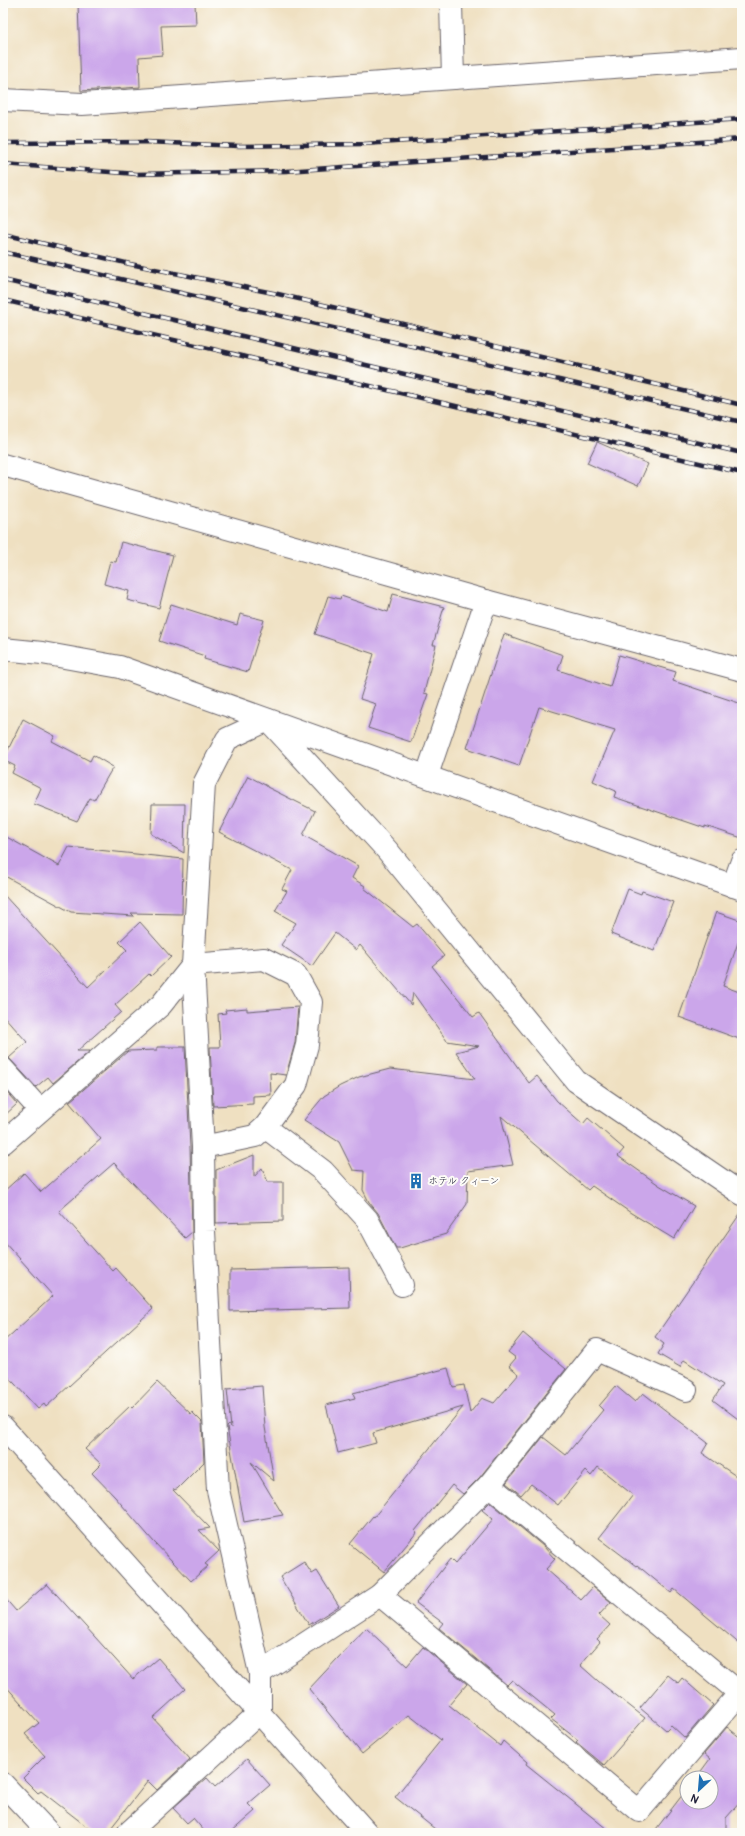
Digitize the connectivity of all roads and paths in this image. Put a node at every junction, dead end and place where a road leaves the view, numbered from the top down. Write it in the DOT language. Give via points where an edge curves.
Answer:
graph roads {
  1 [pos="451,3"];
  2 [pos="742,58"];
  3 [pos="453,78"];
  4 [pos="3,100"];
  5 [pos="3,465"];
  6 [pos="486,601"];
  7 [pos="3,649"];
  8 [pos="742,670"];
  9 [pos="268,720"];
  10 [pos="427,775"];
  11 [pos="742,862"];
  12 [pos="738,888"];
  13 [pos="193,965"];
  14 [pos="3,1069"];
  15 [pos="40,1110"];
  16 [pos="265,1128"];
  17 [pos="3,1143"];
  18 [pos="203,1147"];
  19 [pos="742,1194"];
  20 [pos="402,1284"];
  21 [pos="686,1390"];
  22 [pos="3,1427"];
  23 [pos="489,1485"];
  24 [pos="380,1595"];
  25 [pos="260,1673"];
  26 [pos="741,1694"];
  27 [pos="260,1712"];
  28 [pos="3,1784"];
  29 [pos="49,1833"];
  30 [pos="128,1833"];
  31 [pos="367,1833"];
  1 -- 3 [label="street"];
  2 -- 3 [label="street"];
  3 -- 4 [label="street" via="82,104"];
  5 -- 6 [label="street"];
  6 -- 8 [label="street"];
  6 -- 10 [label="street"];
  7 -- 9 [label="street" via="120,667"];
  9 -- 10 [label="street"];
  9 -- 13 [label="street" via="227,739 204,784"];
  9 -- 19 [label="street" via="387,850 576,1081"];
  10 -- 12 [label="street"];
  11 -- 12 [label="street"];
  13 -- 15 [label="street" via="161,1005"];
  13 -- 16 [label="street" via="264,959 296,975 311,1002 305,1052 296,1085"];
  13 -- 18 [label="street"];
  14 -- 15 [label="street"];
  15 -- 17 [label="street"];
  16 -- 18 [label="street" via="255,1136"];
  16 -- 20 [label="street" via="323,1171 367,1219"];
  18 -- 25 [label="street" via="204,1231 218,1490"];
  21 -- 23 [label="street" via="597,1350"];
  22 -- 27 [label="street"];
  23 -- 24 [label="street"];
  23 -- 26 [label="street"];
  24 -- 25 [label="street"];
  24 -- 26 [label="street" via="639,1811"];
  25 -- 27 [label="street"];
  27 -- 30 [label="street"];
  27 -- 31 [label="street"];
  28 -- 29 [label="street"];
}
